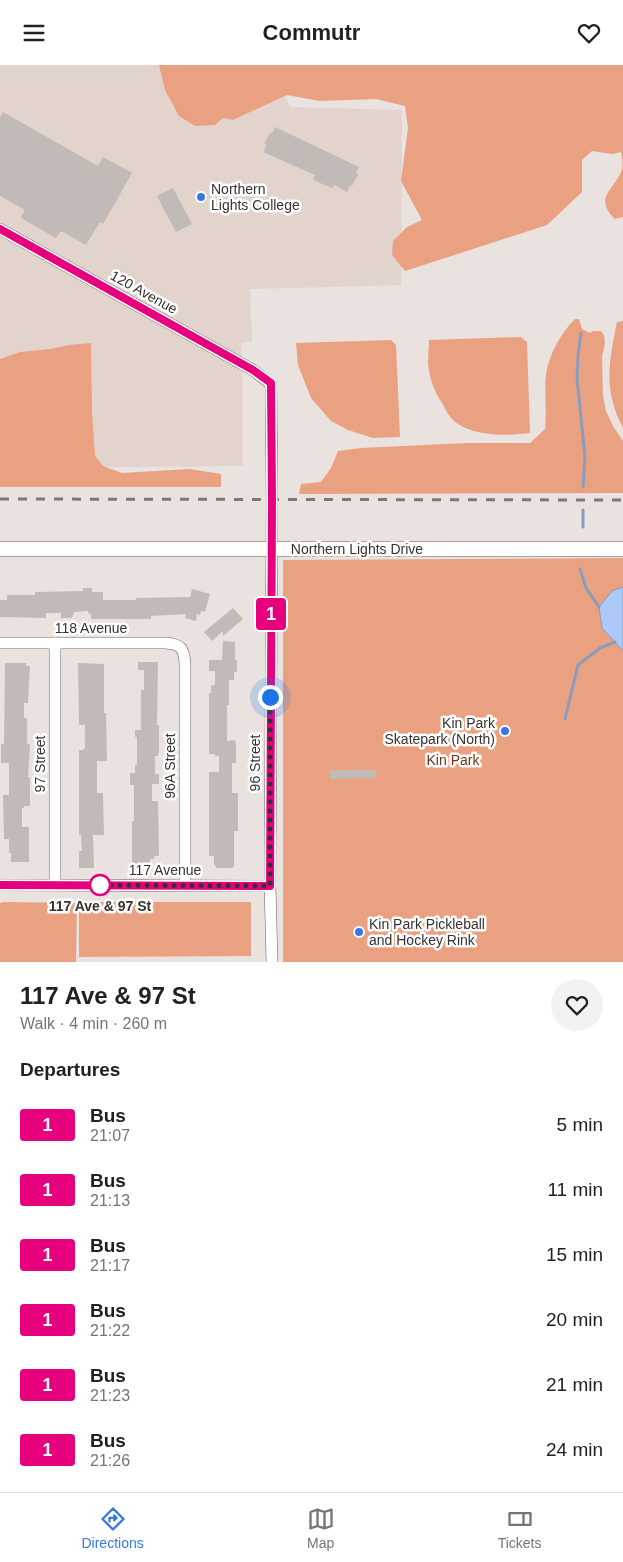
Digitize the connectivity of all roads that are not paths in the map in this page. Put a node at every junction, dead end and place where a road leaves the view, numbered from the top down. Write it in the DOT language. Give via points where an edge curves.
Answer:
graph roads {
  1 [pos="0,229"];
  2 [pos="271,383"];
  3 [pos="0,549"];
  4 [pos="271,549"];
  5 [pos="623,549"];
  6 [pos="0,643"];
  7 [pos="55,643"];
  8 [pos="182,648"];
  9 [pos="0,885"];
  10 [pos="55,885"];
  11 [pos="185,885"];
  12 [pos="270,886"];
  13 [pos="272,962"];
  1 -- 2 [label="street, 120 Avenue"];
  2 -- 4 [label="street, 96 Street"];
  3 -- 4 [label="main road, Northern Lights Drive"];
  4 -- 5 [label="main road, Northern Lights Drive"];
  4 -- 12 [label="street, 96 Street"];
  6 -- 7 [label="street, 118 Avenue"];
  7 -- 8 [label="street, 118 Avenue" via="165,643"];
  7 -- 10 [label="street, 97 Street"];
  8 -- 11 [label="street, 96A Street" via="185,656"];
  9 -- 10 [label="street, 117 Avenue"];
  10 -- 11 [label="street, 117 Avenue"];
  11 -- 12 [label="street, 117 Avenue"];
  12 -- 13 [label="street, 96 Street"];
}
